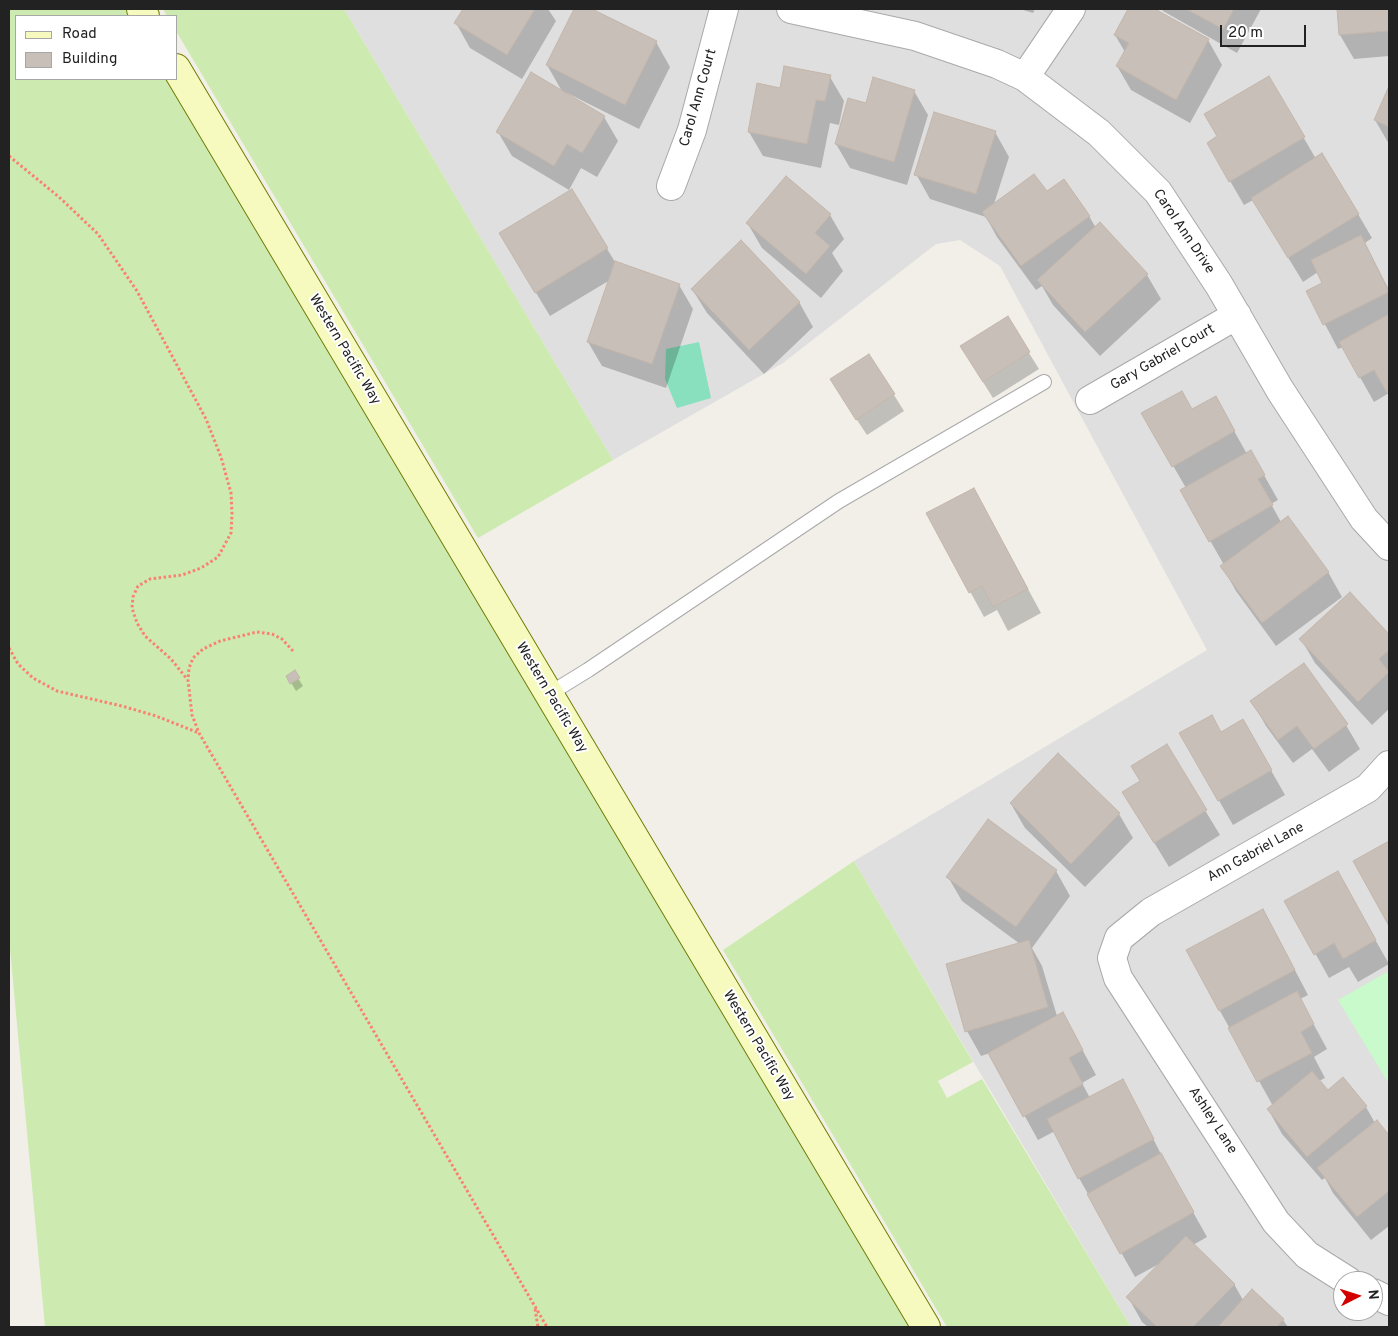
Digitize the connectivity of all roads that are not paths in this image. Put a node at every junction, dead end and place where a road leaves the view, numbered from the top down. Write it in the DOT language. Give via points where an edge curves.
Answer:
graph roads {
  1 [pos="724,9"];
  2 [pos="791,9"];
  3 [pos="1071,9"];
  4 [pos="178,71"];
  5 [pos="1025,78"];
  6 [pos="671,186"];
  7 [pos="1237,315"];
  8 [pos="1044,382"];
  9 [pos="1090,400"];
  10 [pos="1389,546"];
  11 [pos="549,694"];
  12 [pos="1389,765"];
  13 [pos="1119,938"];
  14 [pos="1333,1271"];
  15 [pos="926,1327"];
  1 -- 6 [label="street, Carol Ann Court" via="692,130"];
  2 -- 5 [label="street, Carol Ann Drive" via="915,36 998,64"];
  3 -- 5 [label="street"];
  4 -- 11 [label="street, Western Pacific Way"];
  5 -- 7 [label="street, Carol Ann Drive" via="1099,133 1158,192"];
  7 -- 9 [label="street, Gary Gabriel Court"];
  7 -- 10 [label="street, Carol Ann Drive" via="1280,390 1364,519"];
  8 -- 11 [label="lane" via="839,501"];
  11 -- 15 [label="street, Western Pacific Way"];
  12 -- 13 [label="street, Ann Gabriel Lane" via="1368,788 1151,912"];
  13 -- 14 [label="street, Ashley Lane" via="1112,958 1118,978 1276,1222 1307,1255"];
}
